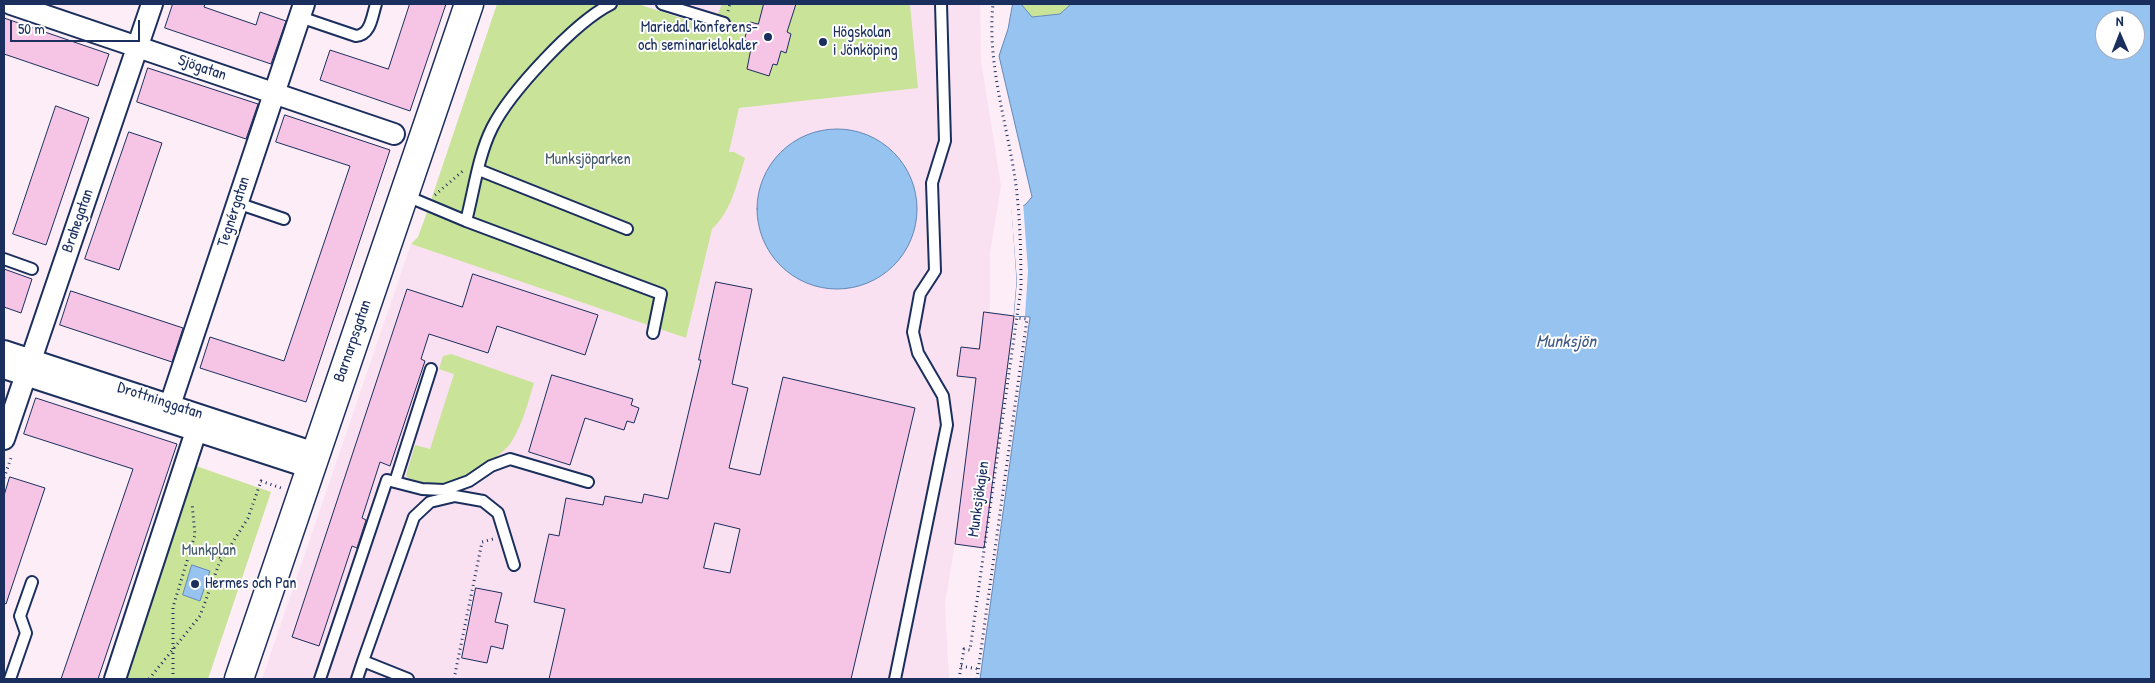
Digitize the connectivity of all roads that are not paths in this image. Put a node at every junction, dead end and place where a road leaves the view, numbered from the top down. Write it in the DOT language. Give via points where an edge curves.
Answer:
graph roads {
  1 [pos="10,4"];
  2 [pos="152,4"];
  3 [pos="376,4"];
  4 [pos="469,4"];
  5 [pos="611,4"];
  6 [pos="662,4"];
  7 [pos="941,4"];
  8 [pos="302,10"];
  9 [pos="724,23"];
  10 [pos="138,46"];
  11 [pos="274,93"];
  12 [pos="394,134"];
  13 [pos="479,170"];
  14 [pos="412,199"];
  15 [pos="237,203"];
  16 [pos="284,219"];
  17 [pos="466,221"];
  18 [pos="627,230"];
  19 [pos="4,259"];
  20 [pos="32,269"];
  21 [pos="653,333"];
  22 [pos="4,350"];
  23 [pos="28,367"];
  24 [pos="4,368"];
  25 [pos="432,369"];
  26 [pos="167,412"];
  27 [pos="199,422"];
  28 [pos="4,438"];
  29 [pos="313,460"];
  30 [pos="395,482"];
  31 [pos="588,482"];
  32 [pos="514,564"];
  33 [pos="32,582"];
  34 [pos="363,661"];
  35 [pos="10,679"];
  36 [pos="114,679"];
  37 [pos="239,679"];
  38 [pos="320,679"];
  39 [pos="357,679"];
  40 [pos="408,679"];
  41 [pos="895,679"];
  1 -- 10 [label="street, Sjögatan"];
  2 -- 10 [label="street, Brahegatan"];
  3 -- 8 [label="lane" via="362,36"];
  4 -- 14 [label="main road, Barnarpsgatan"];
  5 -- 13 [label="lane" via="570,35 510,102 492,128"];
  6 -- 9 [label="lane"];
  7 -- 41 [label="lane" via="945,141 932,183 935,271 920,294 913,332 918,353 943,396 947,425"];
  8 -- 11 [label="street, Tegnérgatan"];
  10 -- 11 [label="street, Sjögatan"];
  10 -- 23 [label="street, Brahegatan"];
  11 -- 12 [label="street, Sjögatan"];
  11 -- 15 [label="street, Tegnérgatan"];
  13 -- 17 [label="lane"];
  13 -- 18 [label="lane"];
  14 -- 17 [label="lane"];
  14 -- 29 [label="main road, Barnarpsgatan"];
  15 -- 16 [label="lane"];
  15 -- 26 [label="street, Tegnérgatan"];
  17 -- 21 [label="lane" via="661,294"];
  19 -- 20 [label="lane"];
  22 -- 23 [label="street, Drottninggatan"];
  23 -- 24 [label="street, Drottninggatan"];
  23 -- 26 [label="street, Drottninggatan"];
  23 -- 28 [label="street, Brahegatan"];
  25 -- 30 [label="lane"];
  26 -- 27 [label="street, Drottninggatan"];
  27 -- 29 [label="street, Drottninggatan"];
  27 -- 36 [label="street"];
  29 -- 37 [label="main road, Barnarpsgatan"];
  30 -- 31 [label="lane" via="422,489 444,490 510,459"];
  30 -- 38 [label="lane" via="387,480"];
  32 -- 34 [label="lane" via="498,513 483,501 455,496 430,502 414,517"];
  33 -- 35 [label="lane" via="20,616 26,633"];
  34 -- 39 [label="lane"];
  34 -- 40 [label="lane"];
}
